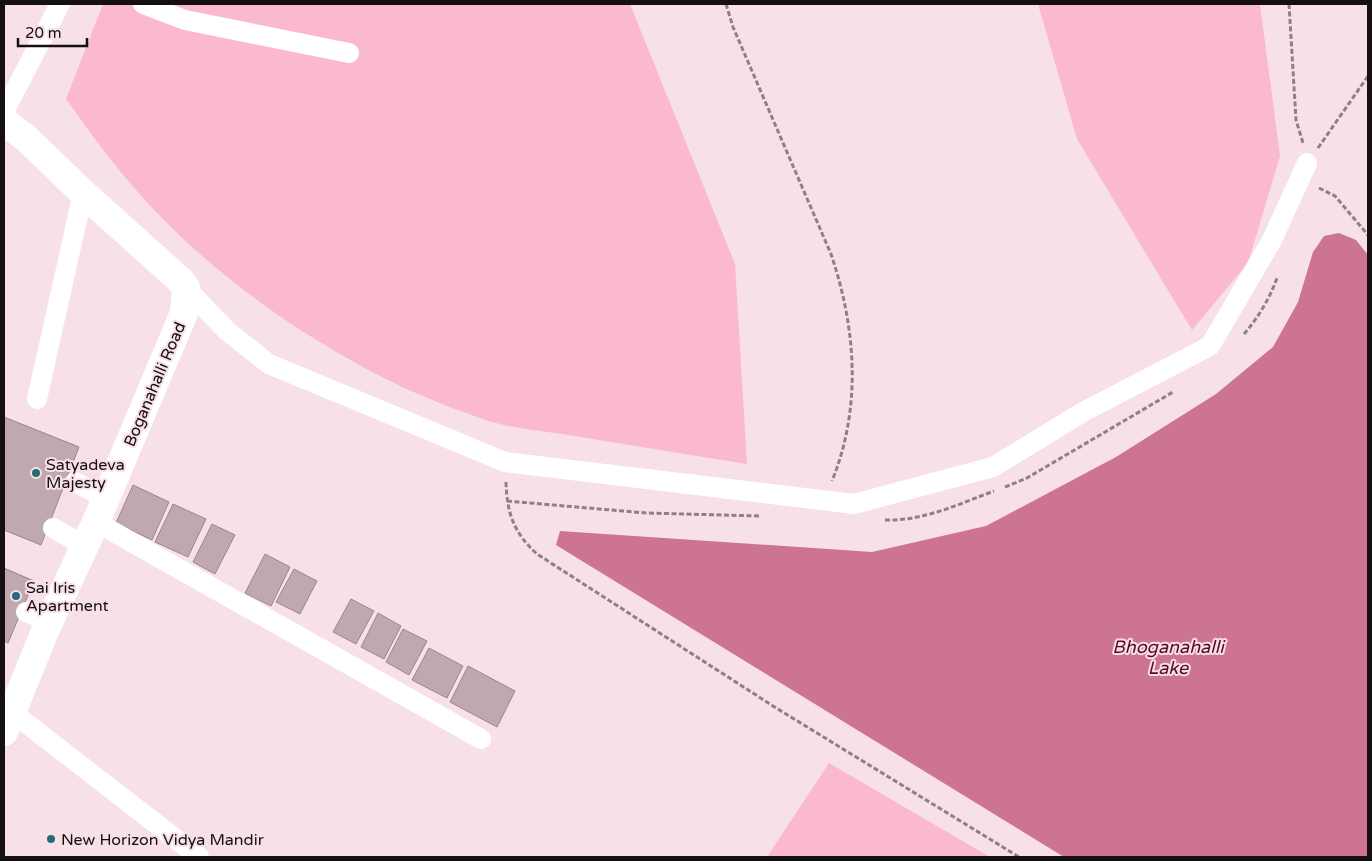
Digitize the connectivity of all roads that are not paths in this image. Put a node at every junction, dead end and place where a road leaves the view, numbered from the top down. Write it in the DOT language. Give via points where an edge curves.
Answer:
graph roads {
  1 [pos="60,4"];
  2 [pos="143,4"];
  3 [pos="349,53"];
  4 [pos="4,112"];
  5 [pos="4,121"];
  6 [pos="1308,163"];
  7 [pos="83,193"];
  8 [pos="186,288"];
  9 [pos="37,399"];
  10 [pos="75,482"];
  11 [pos="106,498"];
  12 [pos="53,528"];
  13 [pos="90,534"];
  14 [pos="6,717"];
  15 [pos="481,738"];
  16 [pos="199,857"];
  1 -- 4 [label="street"];
  2 -- 3 [label="street" via="185,20"];
  5 -- 7 [label="street"];
  6 -- 8 [label="street" via="1272,240 1210,346 1083,412 994,467 854,504 505,462 269,364 227,331"];
  7 -- 8 [label="street"];
  7 -- 9 [label="street"];
  8 -- 11 [label="street, Boganahalli Road" via="184,313"];
  10 -- 11 [label="street"];
  11 -- 13 [label="street, Boganahalli Road"];
  12 -- 13 [label="street"];
  13 -- 14 [label="street, Boganahalli Road" via="38,617"];
  13 -- 15 [label="street"];
  14 -- 16 [label="street"];
}
